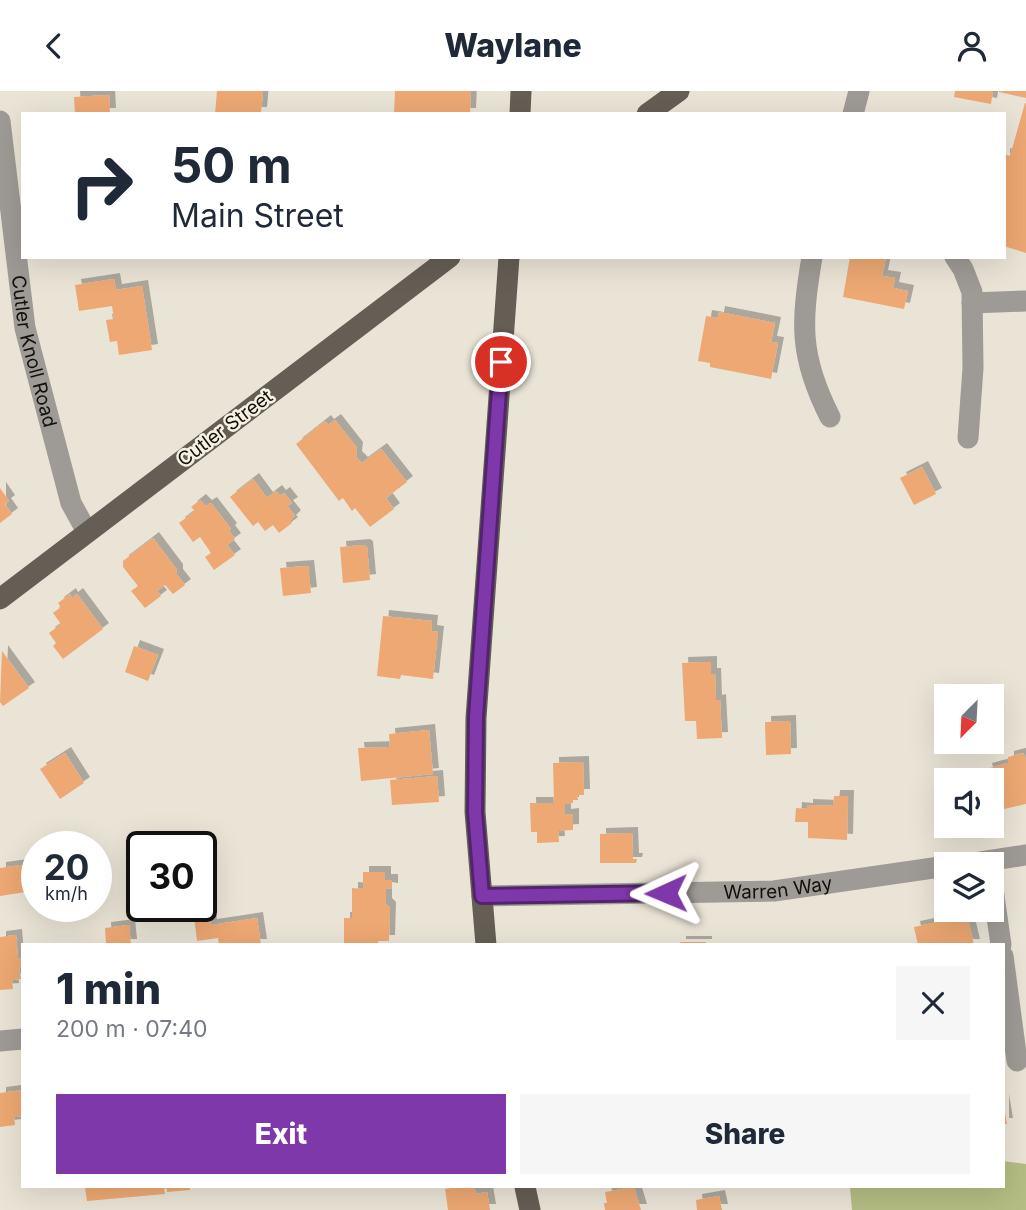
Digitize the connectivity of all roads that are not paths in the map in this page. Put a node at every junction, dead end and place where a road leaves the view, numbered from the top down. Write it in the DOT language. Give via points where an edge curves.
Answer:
graph roads {
  1 [pos="521,91"];
  2 [pos="679,91"];
  3 [pos="859,91"];
  4 [pos="520,112"];
  5 [pos="650,112"];
  6 [pos="854,112"];
  7 [pos="0,121"];
  8 [pos="447,259"];
  9 [pos="509,259"];
  10 [pos="812,259"];
  11 [pos="956,259"];
  12 [pos="8,261"];
  13 [pos="1026,301"];
  14 [pos="972,303"];
  15 [pos="831,417"];
  16 [pos="968,438"];
  17 [pos="87,532"];
  18 [pos="0,599"];
  19 [pos="1026,855"];
  20 [pos="1004,864"];
  21 [pos="934,868"];
  22 [pos="482,896"];
  23 [pos="998,922"];
  24 [pos="486,943"];
  25 [pos="1001,943"];
  26 [pos="1005,971"];
  27 [pos="21,1039"];
  28 [pos="0,1041"];
  29 [pos="1017,1061"];
  30 [pos="526,1188"];
  31 [pos="530,1210"];
  1 -- 4 [label="main road"];
  2 -- 5 [label="main road"];
  3 -- 6 [label="street"];
  7 -- 12 [label="street, Cutler Knoll Road"];
  8 -- 17 [label="main road, Cutler Street"];
  9 -- 22 [label="main road" via="476,717 475,812"];
  10 -- 15 [label="street" via="804,341 815,387"];
  11 -- 14 [label="street" via="972,292"];
  12 -- 17 [label="street, Cutler Knoll Road" via="71,503"];
  13 -- 14 [label="street"];
  14 -- 16 [label="street"];
  17 -- 18 [label="main road, Cutler Street"];
  19 -- 20 [label="street"];
  21 -- 22 [label="street, Warren Way" via="774,891"];
  22 -- 24 [label="main road"];
  23 -- 25 [label="street"];
  26 -- 29 [label="street"];
  27 -- 28 [label="street"];
  30 -- 31 [label="main road"];
}
